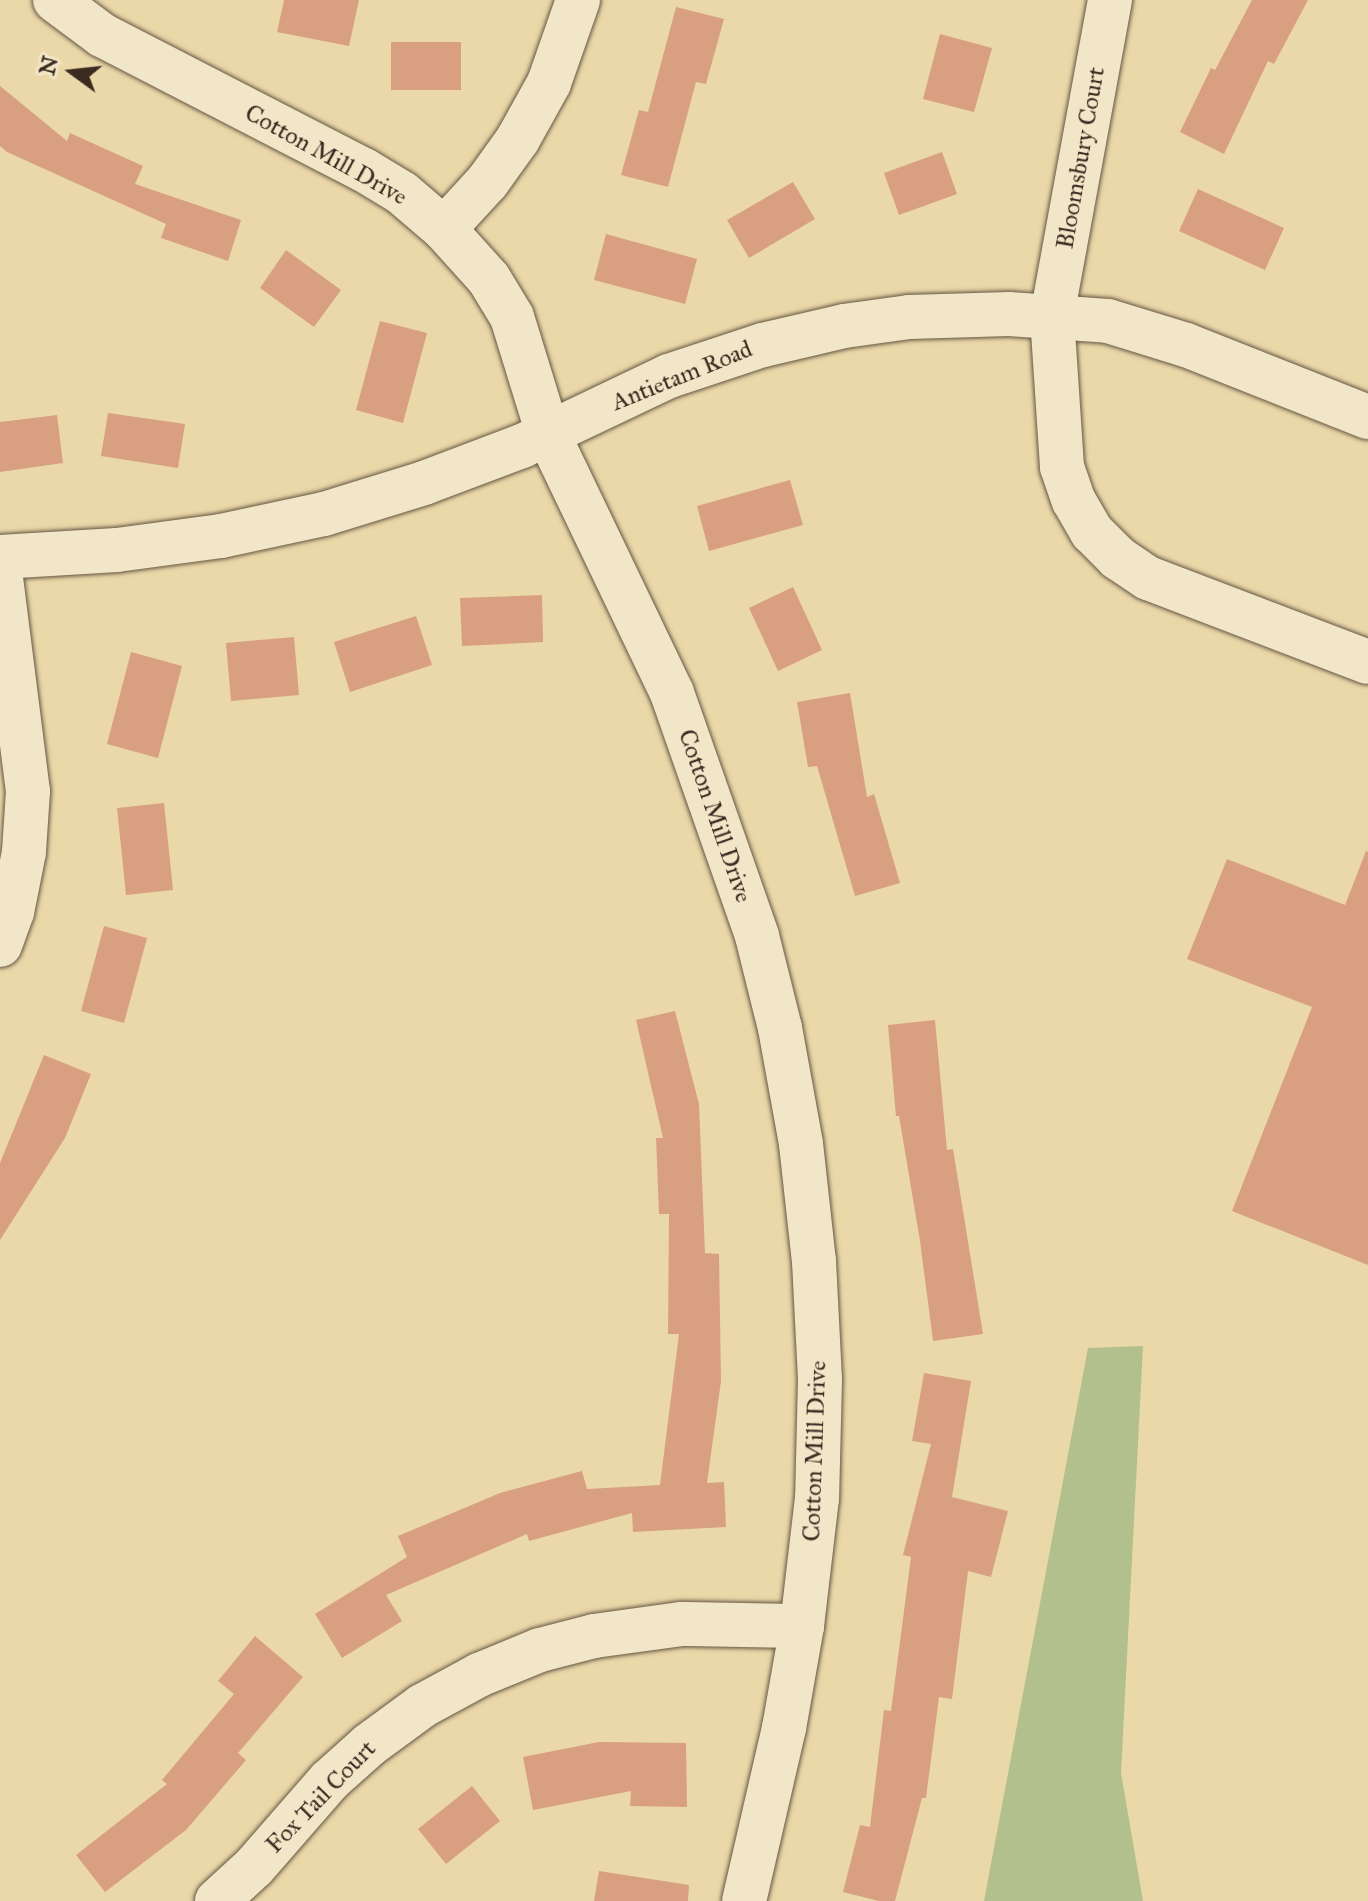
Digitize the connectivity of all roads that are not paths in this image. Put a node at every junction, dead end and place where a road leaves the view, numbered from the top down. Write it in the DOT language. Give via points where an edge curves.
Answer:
graph roads {
  1 [pos="55,0"];
  2 [pos="578,0"];
  3 [pos="1110,0"];
  4 [pos="444,229"];
  5 [pos="1052,316"];
  6 [pos="1368,417"];
  7 [pos="548,434"];
  8 [pos="0,557"];
  9 [pos="0,570"];
  10 [pos="1368,662"];
  11 [pos="0,945"];
  12 [pos="802,1626"];
  13 [pos="217,1901"];
  14 [pos="744,1901"];
  1 -- 4 [label="street, Cotton Mill Drive" via="102,35 364,170 402,193"];
  2 -- 4 [label="street" via="549,83 518,139"];
  3 -- 5 [label="street, Bloomsbury Court"];
  4 -- 7 [label="street, Cotton Mill Drive" via="489,279 512,317"];
  5 -- 6 [label="street, Antietam Road" via="1108,321 1186,345"];
  5 -- 7 [label="street, Antietam Road" via="909,317 776,341 669,376"];
  5 -- 10 [label="street, Bloomsbury Court" via="1062,467 1092,532 1148,578"];
  7 -- 8 [label="street, Antietam Road" via="424,483 324,514 132,548"];
  7 -- 12 [label="street, Cotton Mill Drive" via="672,693 757,936 780,1028 801,1144 820,1379 817,1498"];
  9 -- 11 [label="street" via="28,791 24,852"];
  12 -- 13 [label="street, Fox Tail Court" via="682,1624 594,1636 540,1650 479,1675 422,1706 369,1745"];
  12 -- 14 [label="street, Cotton Mill Drive"];
}
